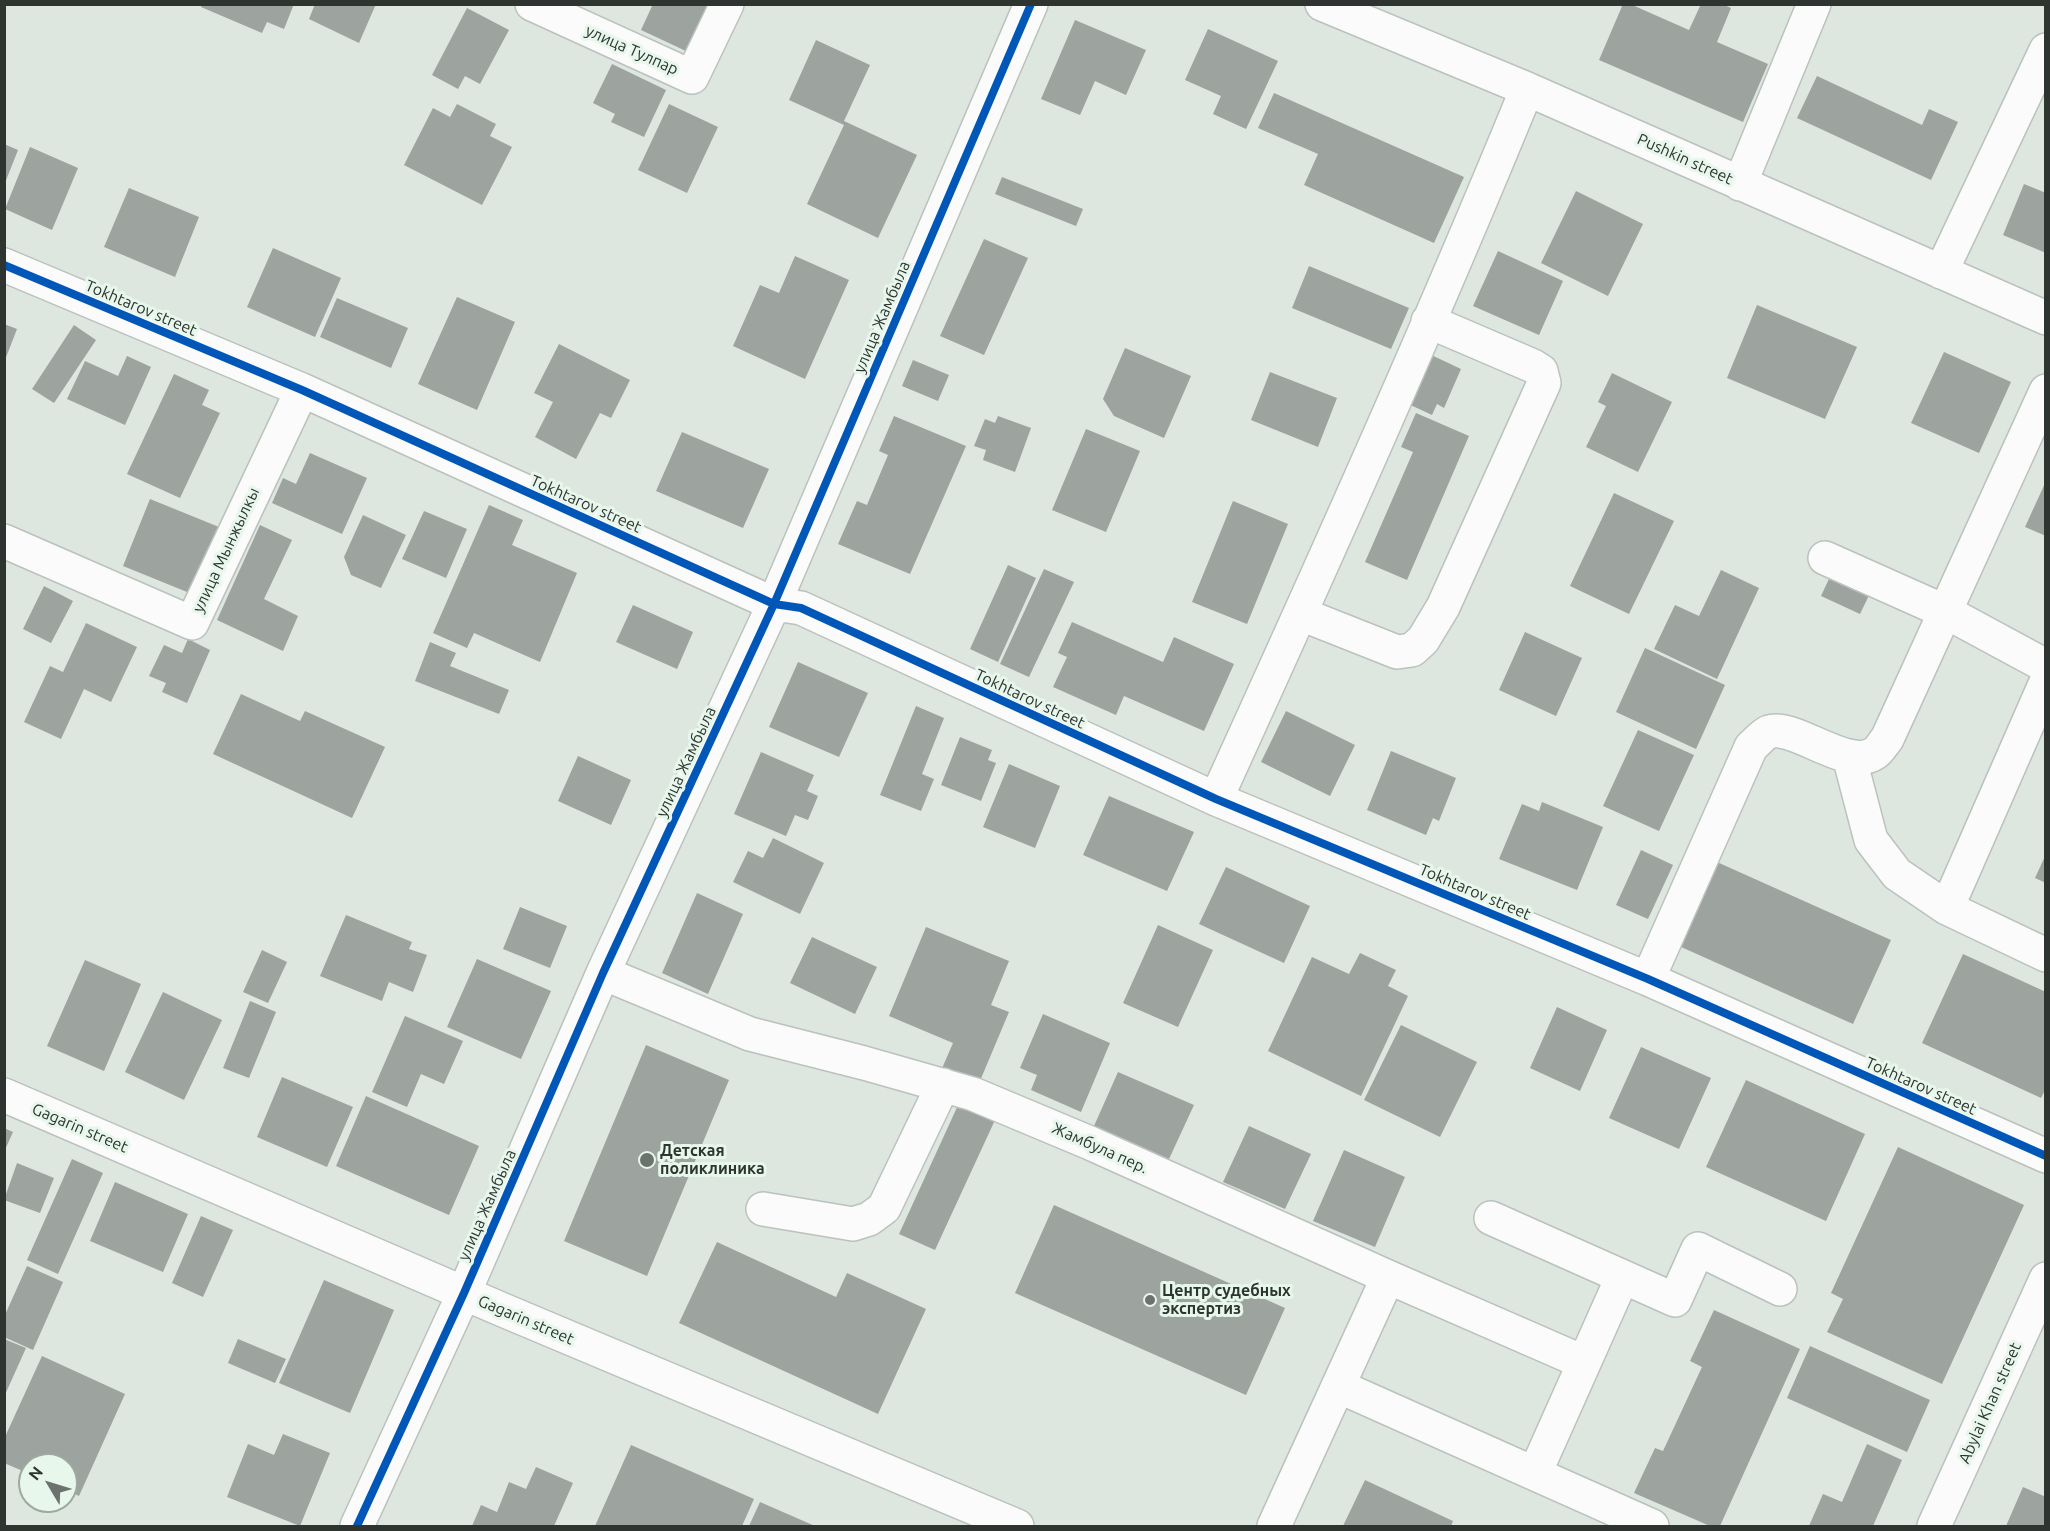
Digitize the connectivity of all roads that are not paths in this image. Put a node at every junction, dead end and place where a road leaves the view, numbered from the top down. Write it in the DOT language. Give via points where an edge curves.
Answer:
graph roads {
  1 [pos="532,4"];
  2 [pos="727,4"];
  3 [pos="1031,4"];
  4 [pos="1322,4"];
  5 [pos="1814,4"];
  6 [pos="2046,50"];
  7 [pos="1527,89"];
  8 [pos="1740,184"];
  9 [pos="4,265"];
  10 [pos="1941,272"];
  11 [pos="2046,318"];
  12 [pos="1428,321"];
  13 [pos="302,390"];
  14 [pos="2046,391"];
  15 [pos="4,541"];
  16 [pos="1826,558"];
  17 [pos="774,604"];
  18 [pos="1946,612"];
  19 [pos="1300,614"];
  20 [pos="2046,666"];
  21 [pos="2046,682"];
  22 [pos="1849,756"];
  23 [pos="1216,799"];
  24 [pos="1947,908"];
  25 [pos="2046,955"];
  26 [pos="603,973"];
  27 [pos="1648,979"];
  28 [pos="943,1085"];
  29 [pos="4,1095"];
  30 [pos="2046,1156"];
  31 [pos="763,1209"];
  32 [pos="1491,1218"];
  33 [pos="1388,1277"];
  34 [pos="1622,1278"];
  35 [pos="2046,1279"];
  36 [pos="1780,1288"];
  37 [pos="464,1293"];
  38 [pos="1583,1362"];
  39 [pos="1338,1386"];
  40 [pos="1535,1473"];
  41 [pos="357,1527"];
  42 [pos="1017,1527"];
  43 [pos="1274,1527"];
  44 [pos="1652,1527"];
  45 [pos="1934,1527"];
  1 -- 2 [label="street, улица Тулпар" via="692,77"];
  3 -- 17 [label="street, улица Жамбыла"];
  4 -- 7 [label="street, Pushkin street"];
  5 -- 8 [label="street"];
  6 -- 10 [label="street"];
  7 -- 8 [label="street, Pushkin street"];
  7 -- 12 [label="street"];
  8 -- 10 [label="street, Pushkin street"];
  9 -- 13 [label="street, Tokhtarov street"];
  10 -- 11 [label="street, Pushkin street"];
  12 -- 19 [label="street"];
  12 -- 19 [label="street" via="1533,366 1541,371 1544,383 1443,607 1423,640 1412,650 1397,652"];
  13 -- 15 [label="street, улица Мынжылкы" via="192,623"];
  13 -- 17 [label="street, Tokhtarov street"];
  14 -- 18 [label="street"];
  16 -- 18 [label="street"];
  17 -- 23 [label="street, Tokhtarov street" via="801,608"];
  17 -- 26 [label="street, улица Жамбыла"];
  18 -- 20 [label="street"];
  18 -- 22 [label="street" via="1887,739 1875,753 1861,758"];
  19 -- 23 [label="street"];
  21 -- 24 [label="street"];
  22 -- 24 [label="street" via="1871,840 1897,874"];
  22 -- 27 [label="street" via="1781,731 1768,732 1751,747"];
  23 -- 27 [label="street, Tokhtarov street"];
  24 -- 25 [label="street"];
  26 -- 28 [label="street, Жамбула пер." via="750,1034"];
  26 -- 37 [label="street, улица Жамбыла"];
  27 -- 30 [label="street, Tokhtarov street"];
  28 -- 31 [label="street" via="884,1208 869,1219 853,1224"];
  28 -- 33 [label="street, Жамбула пер." via="1090,1143"];
  29 -- 37 [label="street, Gagarin street"];
  32 -- 34 [label="street"];
  33 -- 38 [label="street, Жамбула пер."];
  33 -- 39 [label="street"];
  34 -- 36 [label="street" via="1675,1300 1698,1249"];
  34 -- 38 [label="street"];
  35 -- 45 [label="street, Abylai Khan street"];
  37 -- 41 [label="street, улица Жамбыла"];
  37 -- 42 [label="street, Gagarin street"];
  38 -- 40 [label="street"];
  39 -- 40 [label="street"];
  39 -- 43 [label="street"];
  40 -- 44 [label="street"];
}
